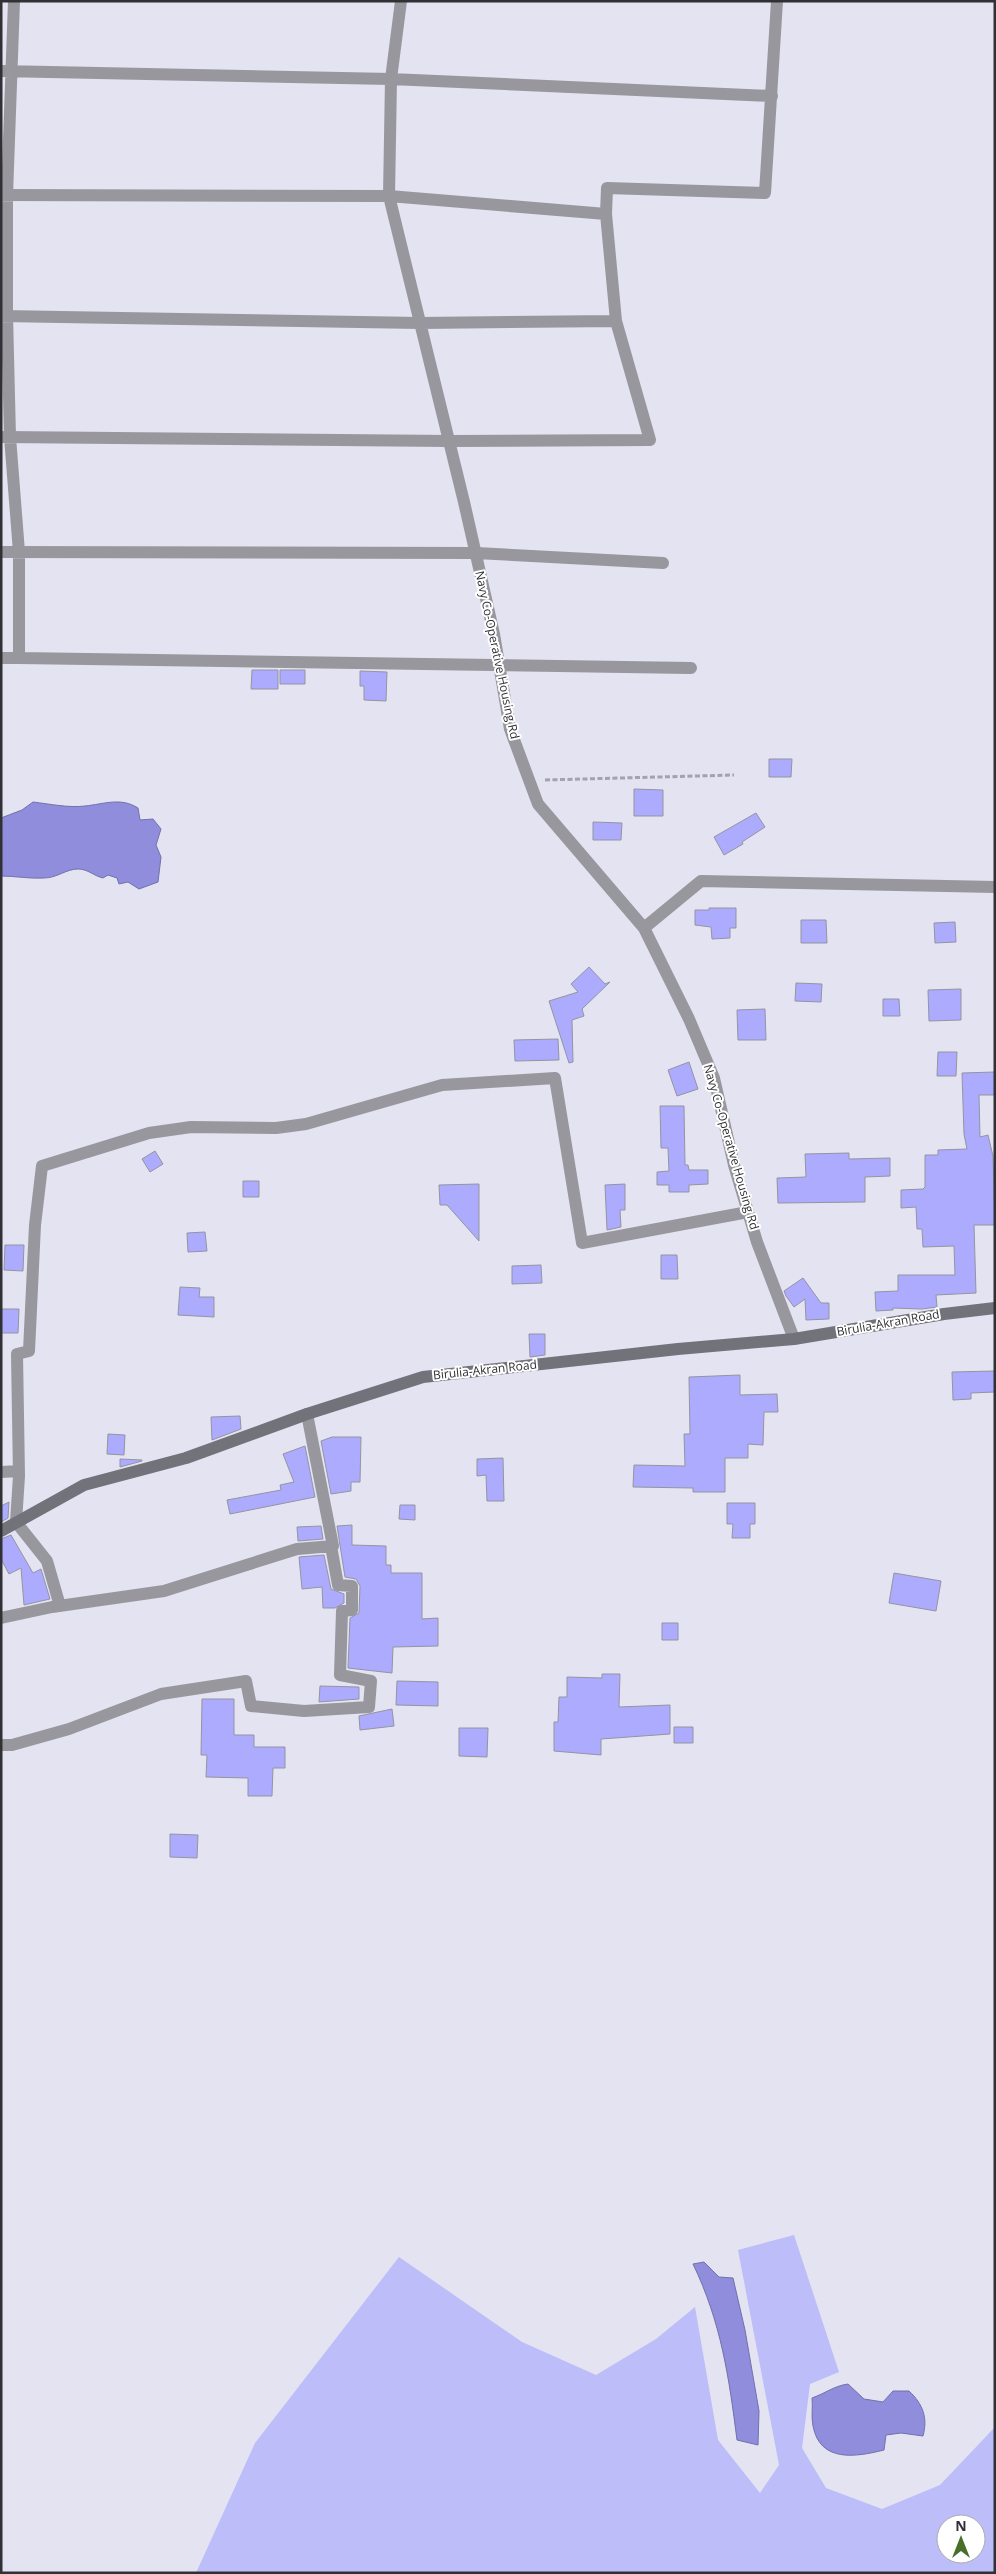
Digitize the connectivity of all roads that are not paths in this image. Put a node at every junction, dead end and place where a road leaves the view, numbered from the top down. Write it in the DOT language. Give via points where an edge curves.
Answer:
graph roads {
  1 [pos="14,1"];
  2 [pos="400,1"];
  3 [pos="777,1"];
  4 [pos="7,71"];
  5 [pos="391,79"];
  6 [pos="772,96"];
  7 [pos="4,195"];
  8 [pos="389,196"];
  9 [pos="606,214"];
  10 [pos="4,315"];
  11 [pos="616,321"];
  12 [pos="420,323"];
  13 [pos="6,437"];
  14 [pos="448,441"];
  15 [pos="1,552"];
  16 [pos="20,552"];
  17 [pos="476,553"];
  18 [pos="663,563"];
  19 [pos="1,658"];
  20 [pos="19,658"];
  21 [pos="499,666"];
  22 [pos="691,668"];
  23 [pos="995,887"];
  24 [pos="644,928"];
  25 [pos="748,1212"];
  26 [pos="995,1308"];
  27 [pos="794,1339"];
  28 [pos="307,1414"];
  29 [pos="19,1471"];
  30 [pos="1,1472"];
  31 [pos="16,1522"];
  32 [pos="1,1531"];
  33 [pos="331,1546"];
  34 [pos="60,1606"];
  35 [pos="1,1618"];
  36 [pos="1,1745"];
  1 -- 4 [label="street"];
  2 -- 5 [label="street, Navy Co-Operative Housing Rd"];
  3 -- 6 [label="street"];
  4 -- 5 [label="street"];
  4 -- 7 [label="street"];
  5 -- 6 [label="street"];
  5 -- 8 [label="street, Navy Co-Operative Housing Rd"];
  6 -- 9 [label="street" via="765,193 607,188"];
  7 -- 8 [label="street"];
  7 -- 10 [label="street"];
  8 -- 9 [label="street"];
  8 -- 12 [label="street, Navy Co-Operative Housing Rd"];
  9 -- 11 [label="street"];
  10 -- 12 [label="street"];
  10 -- 13 [label="street"];
  11 -- 12 [label="street"];
  11 -- 14 [label="street" via="650,440"];
  12 -- 14 [label="street, Navy Co-Operative Housing Rd"];
  13 -- 14 [label="street"];
  13 -- 16 [label="street"];
  14 -- 17 [label="street, Navy Co-Operative Housing Rd"];
  15 -- 16 [label="street"];
  16 -- 17 [label="street"];
  16 -- 20 [label="street"];
  17 -- 18 [label="street"];
  17 -- 21 [label="street, Navy Co-Operative Housing Rd"];
  19 -- 20 [label="street"];
  20 -- 21 [label="street"];
  21 -- 22 [label="street"];
  21 -- 24 [label="street, Navy Co-Operative Housing Rd" via="510,729 538,804"];
  23 -- 24 [label="street" via="701,881"];
  24 -- 25 [label="street, Navy Co-Operative Housing Rd" via="714,1078"];
  25 -- 27 [label="street, Navy Co-Operative Housing Rd"];
  25 -- 29 [label="street" via="582,1243 555,1078 442,1084 306,1124 276,1128 192,1127 149,1133 42,1166 35,1225 29,1351 17,1354"];
  26 -- 27 [label="street, Birulia-Akran Road"];
  27 -- 28 [label="street, Birulia-Akran Road" via="423,1377"];
  28 -- 31 [label="street, Birulia-Akran Road" via="186,1458 84,1486"];
  28 -- 33 [label="street"];
  29 -- 30 [label="street"];
  29 -- 31 [label="street"];
  31 -- 32 [label="street, Birulia-Akran Road"];
  31 -- 34 [label="street" via="47,1561"];
  33 -- 34 [label="street" via="297,1549 164,1590"];
  33 -- 36 [label="street" via="338,1585 352,1586 352,1610 342,1611 340,1675 371,1681 369,1706 304,1711 251,1706 246,1680 161,1694 69,1729 12,1745"];
  34 -- 35 [label="street"];
}
